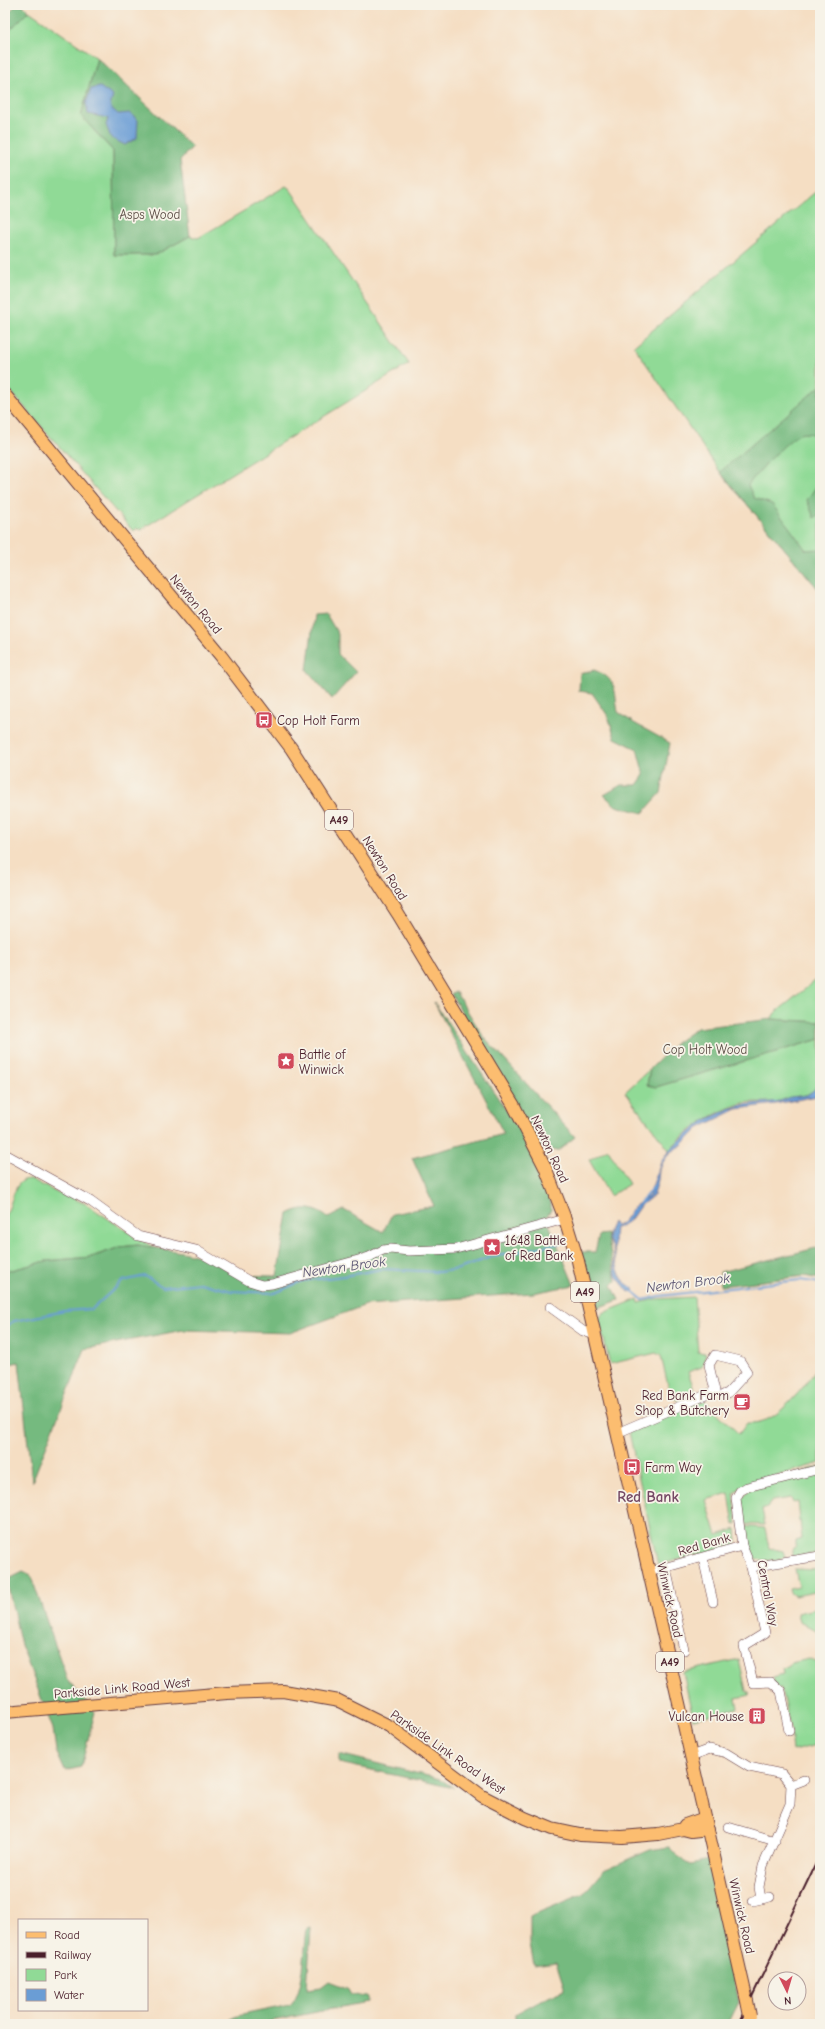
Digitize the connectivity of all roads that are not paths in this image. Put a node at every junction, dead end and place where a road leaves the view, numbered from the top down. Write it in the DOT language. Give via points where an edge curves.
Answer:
graph roads {
  1 [pos="5,395"];
  2 [pos="5,1154"];
  3 [pos="566,1219"];
  4 [pos="578,1261"];
  5 [pos="550,1307"];
  6 [pos="595,1335"];
  7 [pos="724,1395"];
  8 [pos="617,1433"];
  9 [pos="820,1469"];
  10 [pos="742,1546"];
  11 [pos="820,1556"];
  12 [pos="703,1558"];
  13 [pos="751,1567"];
  14 [pos="666,1568"];
  15 [pos="649,1572"];
  16 [pos="713,1602"];
  17 [pos="684,1650"];
  18 [pos="5,1712"];
  19 [pos="789,1731"];
  20 [pos="691,1756"];
  21 [pos="804,1780"];
  22 [pos="791,1785"];
  23 [pos="706,1823"];
  24 [pos="728,1827"];
  25 [pos="774,1841"];
  26 [pos="762,1899"];
  27 [pos="751,2020"];
  1 -- 3 [label="main road, Newton Road / A49" via="221,656 291,748 398,914 513,1104 545,1167"];
  2 -- 3 [label="street" via="90,1201 138,1236 196,1250 250,1281 262,1285 369,1257 383,1250 456,1249"];
  3 -- 4 [label="main road, Newton Road / A49"];
  4 -- 6 [label="main road, Winwick Road / A49"];
  5 -- 6 [label="street" via="583,1332"];
  6 -- 8 [label="main road, Winwick Road / A49"];
  7 -- 8 [label="street" via="747,1372 740,1361 715,1355 709,1365 715,1391"];
  8 -- 15 [label="main road, Winwick Road / A49"];
  9 -- 10 [label="street" via="747,1487 736,1498"];
  10 -- 12 [label="street, Red Bank"];
  10 -- 13 [label="street, Central Way"];
  11 -- 13 [label="street"];
  12 -- 14 [label="street, Red Bank"];
  12 -- 16 [label="street"];
  13 -- 19 [label="street, Central Way" via="764,1633 744,1646 753,1683 771,1682 781,1691"];
  14 -- 15 [label="street, Red Bank"];
  14 -- 17 [label="street"];
  15 -- 20 [label="main road, Winwick Road / A49"];
  18 -- 23 [label="main road, Parkside Link Road West" via="227,1693 283,1691 339,1701 389,1726 482,1796 552,1829 580,1835 622,1837 658,1834 683,1829 685,1825"];
  20 -- 22 [label="street" via="710,1749 726,1753 749,1767 782,1774"];
  20 -- 23 [label="main road, Winwick Road / A49"];
  21 -- 22 [label="street"];
  22 -- 25 [label="street" via="790,1804"];
  23 -- 27 [label="main road, Winwick Road / A49, bridge"];
  24 -- 25 [label="street"];
  25 -- 26 [label="street" via="767,1853 760,1878"];
}
